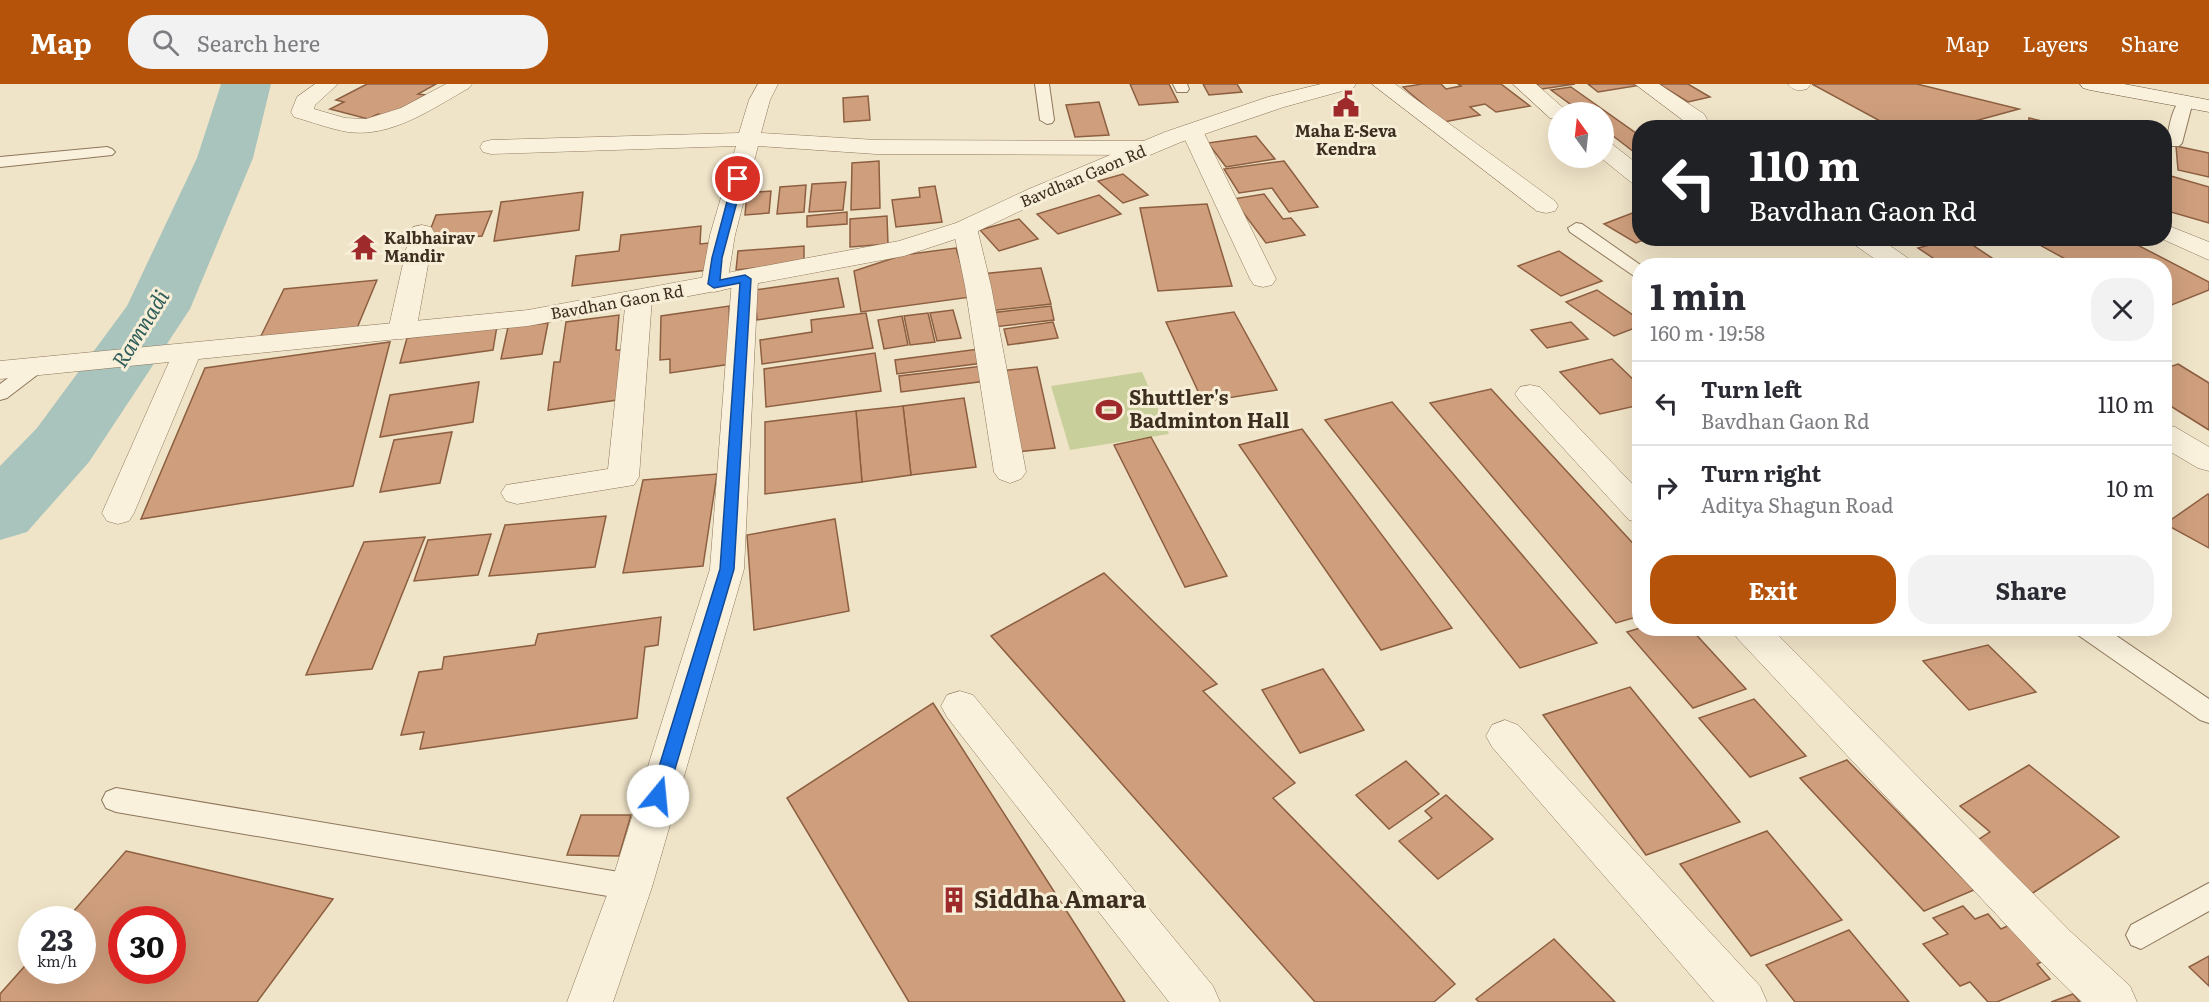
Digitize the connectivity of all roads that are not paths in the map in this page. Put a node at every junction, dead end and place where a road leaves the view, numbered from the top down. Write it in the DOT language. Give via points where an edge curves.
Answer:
graph roads {
  1 [pos="328,84"];
  2 [pos="462,84"];
  3 [pos="768,84"];
  4 [pos="1042,84"];
  5 [pos="1346,84"];
  6 [pos="1382,84"];
  7 [pos="1523,84"];
  8 [pos="1645,84"];
  9 [pos="2090,84"];
  10 [pos="2186,101"];
  11 [pos="1548,105"];
  12 [pos="2209,106"];
  13 [pos="1696,119"];
  14 [pos="1047,120"];
  15 [pos="1192,131"];
  16 [pos="749,139"];
  17 [pos="2174,143"];
  18 [pos="491,147"];
  19 [pos="1148,148"];
  20 [pos="107,152"];
  21 [pos="1614,157"];
  22 [pos="0,162"];
  23 [pos="1632,172"];
  24 [pos="1546,206"];
  25 [pos="965,228"];
  26 [pos="1576,228"];
  27 [pos="422,232"];
  28 [pos="2172,235"];
  29 [pos="1873,246"];
  30 [pos="2209,252"];
  31 [pos="1891,258"];
  32 [pos="1632,266"];
  33 [pos="745,279"];
  34 [pos="1263,279"];
  35 [pos="714,284"];
  36 [pos="639,298"];
  37 [pos="402,331"];
  38 [pos="175,355"];
  39 [pos="46,366"];
  40 [pos="0,370"];
  41 [pos="0,394"];
  42 [pos="1530,394"];
  43 [pos="2172,439"];
  44 [pos="2209,461"];
  45 [pos="1010,472"];
  46 [pos="516,493"];
  47 [pos="1632,503"];
  48 [pos="118,513"];
  49 [pos="1757,636"];
  50 [pos="2098,636"];
  51 [pos="960,706"];
  52 [pos="2209,713"];
  53 [pos="1505,736"];
  54 [pos="116,801"];
  55 [pos="631,887"];
  56 [pos="2209,896"];
  57 [pos="2141,935"];
  58 [pos="590,1002"];
  59 [pos="1197,1002"];
  60 [pos="1744,1002"];
  61 [pos="2114,1002"];
  1 -- 2 [label="street" via="305,102 302,112 349,126 368,127 391,121"];
  3 -- 16 [label="street" via="761,94"];
  4 -- 14 [label="lane"];
  5 -- 15 [label="street, Bavdhan Gaon Rd" via="1276,102"];
  6 -- 24 [label="street"];
  7 -- 11 [label="street"];
  8 -- 13 [label="street"];
  9 -- 10 [label="street"];
  10 -- 12 [label="street"];
  10 -- 17 [label="lane"];
  15 -- 19 [label="street, Bavdhan Gaon Rd"];
  15 -- 34 [label="street"];
  16 -- 18 [label="street"];
  16 -- 19 [label="street" via="876,147"];
  16 -- 35 [label="street" via="717,258"];
  19 -- 25 [label="street, Bavdhan Gaon Rd"];
  20 -- 22 [label="lane"];
  21 -- 23 [label="street"];
  25 -- 33 [label="street, Bavdhan Gaon Rd" via="904,248"];
  25 -- 45 [label="street"];
  26 -- 32 [label="lane"];
  27 -- 37 [label="street"];
  28 -- 30 [label="street"];
  29 -- 31 [label="street"];
  33 -- 35 [label="street, Bavdhan Gaon Rd"];
  33 -- 55 [label="street" via="727,569"];
  35 -- 36 [label="street, Bavdhan Gaon Rd"];
  36 -- 37 [label="street, Bavdhan Gaon Rd" via="528,318"];
  36 -- 46 [label="street" via="623,477"];
  37 -- 38 [label="street, Bavdhan Gaon Rd"];
  38 -- 39 [label="street, Bavdhan Gaon Rd"];
  38 -- 48 [label="street"];
  39 -- 40 [label="street, Bavdhan Gaon Rd"];
  39 -- 41 [label="lane"];
  42 -- 47 [label="street"];
  43 -- 44 [label="street"];
  49 -- 61 [label="street" via="2055,946"];
  50 -- 52 [label="lane"];
  51 -- 59 [label="street"];
  53 -- 60 [label="street"];
  54 -- 55 [label="lane"];
  55 -- 58 [label="street"];
  56 -- 57 [label="lane"];
}
